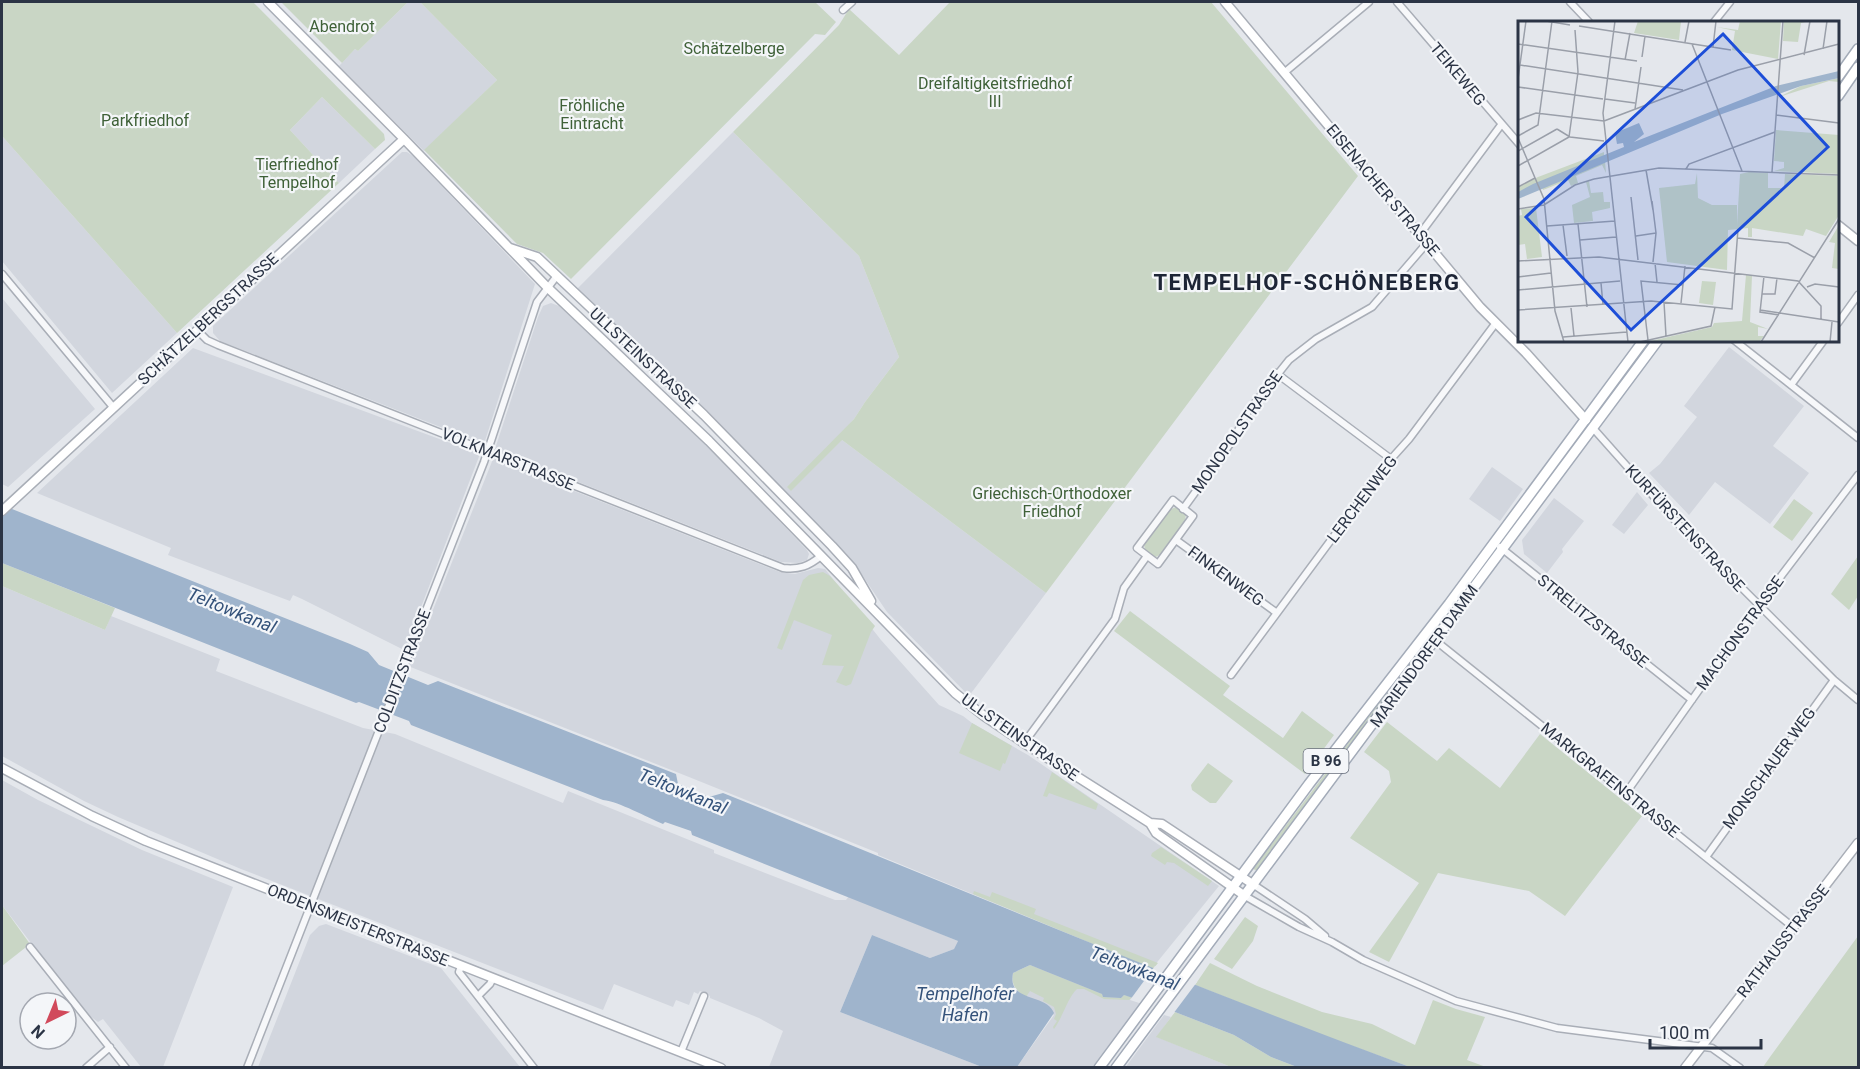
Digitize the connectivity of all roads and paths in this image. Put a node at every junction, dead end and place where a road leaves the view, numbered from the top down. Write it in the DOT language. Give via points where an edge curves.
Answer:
graph roads {
  1 [pos="267,2"];
  2 [pos="852,2"];
  3 [pos="1225,2"];
  4 [pos="1369,2"];
  5 [pos="1397,2"];
  6 [pos="1570,2"];
  7 [pos="1730,2"];
  8 [pos="843,10"];
  9 [pos="1588,21"];
  10 [pos="1715,21"];
  11 [pos="1858,49"];
  12 [pos="1858,67"];
  13 [pos="1285,72"];
  14 [pos="1839,76"];
  15 [pos="1839,95"];
  16 [pos="1501,125"];
  17 [pos="404,139"];
  18 [pos="1518,143"];
  19 [pos="1839,226"];
  20 [pos="1420,234"];
  21 [pos="1858,241"];
  22 [pos="1427,243"];
  23 [pos="507,247"];
  24 [pos="2,274"];
  25 [pos="556,277"];
  26 [pos="547,287"];
  27 [pos="1858,295"];
  28 [pos="583,302"];
  29 [pos="573,313"];
  30 [pos="1839,322"];
  31 [pos="1495,324"];
  32 [pos="197,330"];
  33 [pos="1643,342"];
  34 [pos="1657,342"];
  35 [pos="1737,342"];
  36 [pos="1823,342"];
  37 [pos="1276,374"];
  38 [pos="1791,385"];
  39 [pos="113,407"];
  40 [pos="1586,420"];
  41 [pos="1593,428"];
  42 [pos="1858,438"];
  43 [pos="488,452"];
  44 [pos="1390,459"];
  45 [pos="1858,475"];
  46 [pos="770,482"];
  47 [pos="760,492"];
  48 [pos="1183,508"];
  49 [pos="2,511"];
  50 [pos="1176,540"];
  51 [pos="832,546"];
  52 [pos="1498,546"];
  53 [pos="821,556"];
  54 [pos="1147,556"];
  55 [pos="1759,605"];
  56 [pos="876,611"];
  57 [pos="1277,613"];
  58 [pos="1426,633"];
  59 [pos="1435,640"];
  60 [pos="1231,675"];
  61 [pos="1834,680"];
  62 [pos="1692,700"];
  63 [pos="1858,700"];
  64 [pos="1024,743"];
  65 [pos="2,768"];
  66 [pos="1626,793"];
  67 [pos="1150,823"];
  68 [pos="1858,843"];
  69 [pos="1706,857"];
  70 [pos="1241,876"];
  71 [pos="1254,885"];
  72 [pos="1233,887"];
  73 [pos="1245,896"];
  74 [pos="311,906"];
  75 [pos="1793,927"];
  76 [pos="1332,942"];
  77 [pos="30,947"];
  78 [pos="461,966"];
  79 [pos="493,978"];
  80 [pos="477,996"];
  81 [pos="704,996"];
  82 [pos="110,1047"];
  83 [pos="1700,1047"];
  84 [pos="681,1052"];
  85 [pos="86,1068"];
  86 [pos="126,1068"];
  87 [pos="247,1068"];
  88 [pos="534,1068"];
  89 [pos="721,1068"];
  90 [pos="1099,1068"];
  91 [pos="1116,1068"];
  92 [pos="1685,1068"];
  93 [pos="1740,1068"];
  1 -- 17 [label="street, ULLSTEINSTRASSE"];
  2 -- 8 [label="street"];
  3 -- 13 [label="street, EISENACHER STRASSE"];
  4 -- 13 [label="street"];
  5 -- 16 [label="street, TEIKEWEG"];
  6 -- 9 [label="street"];
  7 -- 10 [label="street"];
  11 -- 14 [label="main road"];
  12 -- 15 [label="main road"];
  13 -- 20 [label="street, EISENACHER STRASSE"];
  16 -- 18 [label="street, TEIKEWEG"];
  16 -- 20 [label="street"];
  17 -- 23 [label="street, ULLSTEINSTRASSE"];
  17 -- 32 [label="street, SCHÄTZELBERGSTRASSE"];
  19 -- 21 [label="street"];
  20 -- 22 [label="street, EISENACHER STRASSE"];
  22 -- 31 [label="street, EISENACHER STRASSE"];
  22 -- 37 [label="street, MONOPOLSTRASSE" via="1372,307 1309,343"];
  23 -- 25 [label="street, ULLSTEINSTRASSE" via="537,257"];
  23 -- 26 [label="street, ULLSTEINSTRASSE"];
  24 -- 39 [label="street"];
  25 -- 26 [label="street, COLDITZSTRASSE"];
  25 -- 28 [label="street, ULLSTEINSTRASSE"];
  26 -- 29 [label="street, ULLSTEINSTRASSE"];
  26 -- 43 [label="street, COLDITZSTRASSE" via="535,309"];
  27 -- 30 [label="street"];
  28 -- 29 [label="street"];
  28 -- 46 [label="street, ULLSTEINSTRASSE"];
  29 -- 47 [label="street, ULLSTEINSTRASSE"];
  31 -- 40 [label="street, EISENACHER STRASSE"];
  31 -- 44 [label="street, LERCHENWEG"];
  32 -- 39 [label="street, SCHÄTZELBERGSTRASSE"];
  32 -- 43 [label="street, VOLKMARSTRASSE" via="218,345"];
  33 -- 40 [label="main road, MARIENDORFER DAMM / B 96"];
  34 -- 41 [label="main road, MARIENDORFER DAMM / B 96"];
  35 -- 38 [label="street"];
  36 -- 38 [label="street"];
  37 -- 44 [label="street"];
  37 -- 48 [label="street, MONOPOLSTRASSE"];
  38 -- 42 [label="street"];
  39 -- 49 [label="street, SCHÄTZELBERGSTRASSE"];
  40 -- 41 [label="street, EISENACHER STRASSE"];
  40 -- 52 [label="main road, MARIENDORFER DAMM / B 96"];
  41 -- 52 [label="main road, MARIENDORFER DAMM / B 96"];
  41 -- 55 [label="street, KURFÜRSTENSTRASSE" via="1680,526"];
  43 -- 53 [label="street, VOLKMARSTRASSE" via="783,568 801,568"];
  43 -- 74 [label="street, COLDITZSTRASSE"];
  44 -- 57 [label="street, LERCHENWEG"];
  45 -- 55 [label="street, MACHONSTRASSE"];
  46 -- 47 [label="street"];
  46 -- 51 [label="street, ULLSTEINSTRASSE"];
  47 -- 53 [label="street, ULLSTEINSTRASSE"];
  48 -- 50 [label="street, MONOPOLSTRASSE" via="1193,516"];
  48 -- 54 [label="street, MONOPOLSTRASSE" via="1173,500 1137,548"];
  50 -- 54 [label="street, MONOPOLSTRASSE" via="1158,564"];
  50 -- 57 [label="street, FINKENWEG"];
  51 -- 53 [label="street"];
  51 -- 56 [label="street, ULLSTEINSTRASSE" via="852,568"];
  52 -- 58 [label="main road, MARIENDORFER DAMM / B 96"];
  52 -- 59 [label="main road, MARIENDORFER DAMM / B 96"];
  52 -- 62 [label="street, STRELITZSTRASSE"];
  53 -- 56 [label="street, ULLSTEINSTRASSE"];
  54 -- 64 [label="street" via="1124,588 1115,619"];
  55 -- 61 [label="street, KURFÜRSTENSTRASSE"];
  55 -- 62 [label="street, MACHONSTRASSE"];
  56 -- 64 [label="street, ULLSTEINSTRASSE" via="956,693"];
  57 -- 60 [label="street, LERCHENWEG"];
  58 -- 59 [label="street, MARKGRAFENSTRASSE"];
  58 -- 70 [label="main road, MARIENDORFER DAMM / B 96"];
  59 -- 66 [label="street, MARKGRAFENSTRASSE"];
  59 -- 71 [label="main road, MARIENDORFER DAMM / B 96"];
  61 -- 63 [label="street, KURFÜRSTENSTRASSE"];
  61 -- 69 [label="street, MONSCHAUER WEG"];
  62 -- 66 [label="street, MACHONSTRASSE"];
  64 -- 67 [label="street, ULLSTEINSTRASSE"];
  65 -- 74 [label="street, ORDENSMEISTERSTRASSE" via="146,841"];
  66 -- 69 [label="street, MARKGRAFENSTRASSE"];
  67 -- 70 [label="street, ULLSTEINSTRASSE" via="1162,824"];
  67 -- 72 [label="street, ULLSTEINSTRASSE" via="1156,833"];
  68 -- 75 [label="street, RATHAUSSTRASSE"];
  69 -- 75 [label="street, MARKGRAFENSTRASSE"];
  70 -- 71 [label="street, ULLSTEINSTRASSE"];
  70 -- 72 [label="main road, MARIENDORFER DAMM / B 96"];
  71 -- 73 [label="main road, MARIENDORFER DAMM / B 96"];
  71 -- 76 [label="street, ULLSTEINSTRASSE"];
  72 -- 73 [label="street, ULLSTEINSTRASSE"];
  72 -- 90 [label="main road, MARIENDORFER DAMM / B 96"];
  73 -- 76 [label="street, ULLSTEINSTRASSE"];
  73 -- 91 [label="main road, MARIENDORFER DAMM / B 96"];
  74 -- 78 [label="street, ORDENSMEISTERSTRASSE"];
  74 -- 87 [label="street, COLDITZSTRASSE"];
  75 -- 83 [label="street, RATHAUSSTRASSE"];
  76 -- 83 [label="street, ULLSTEINSTRASSE" via="1456,1001 1557,1028"];
  77 -- 82 [label="street"];
  78 -- 79 [label="street, ORDENSMEISTERSTRASSE"];
  78 -- 80 [label="street" via="459,972"];
  79 -- 80 [label="street"];
  79 -- 84 [label="street, ORDENSMEISTERSTRASSE"];
  80 -- 88 [label="street"];
  81 -- 84 [label="street"];
  82 -- 85 [label="street"];
  82 -- 86 [label="street"];
  83 -- 92 [label="street, RATHAUSSTRASSE"];
  83 -- 93 [label="street, ULLSTEINSTRASSE" via="1716,1050"];
  84 -- 89 [label="street, ORDENSMEISTERSTRASSE"];
}
